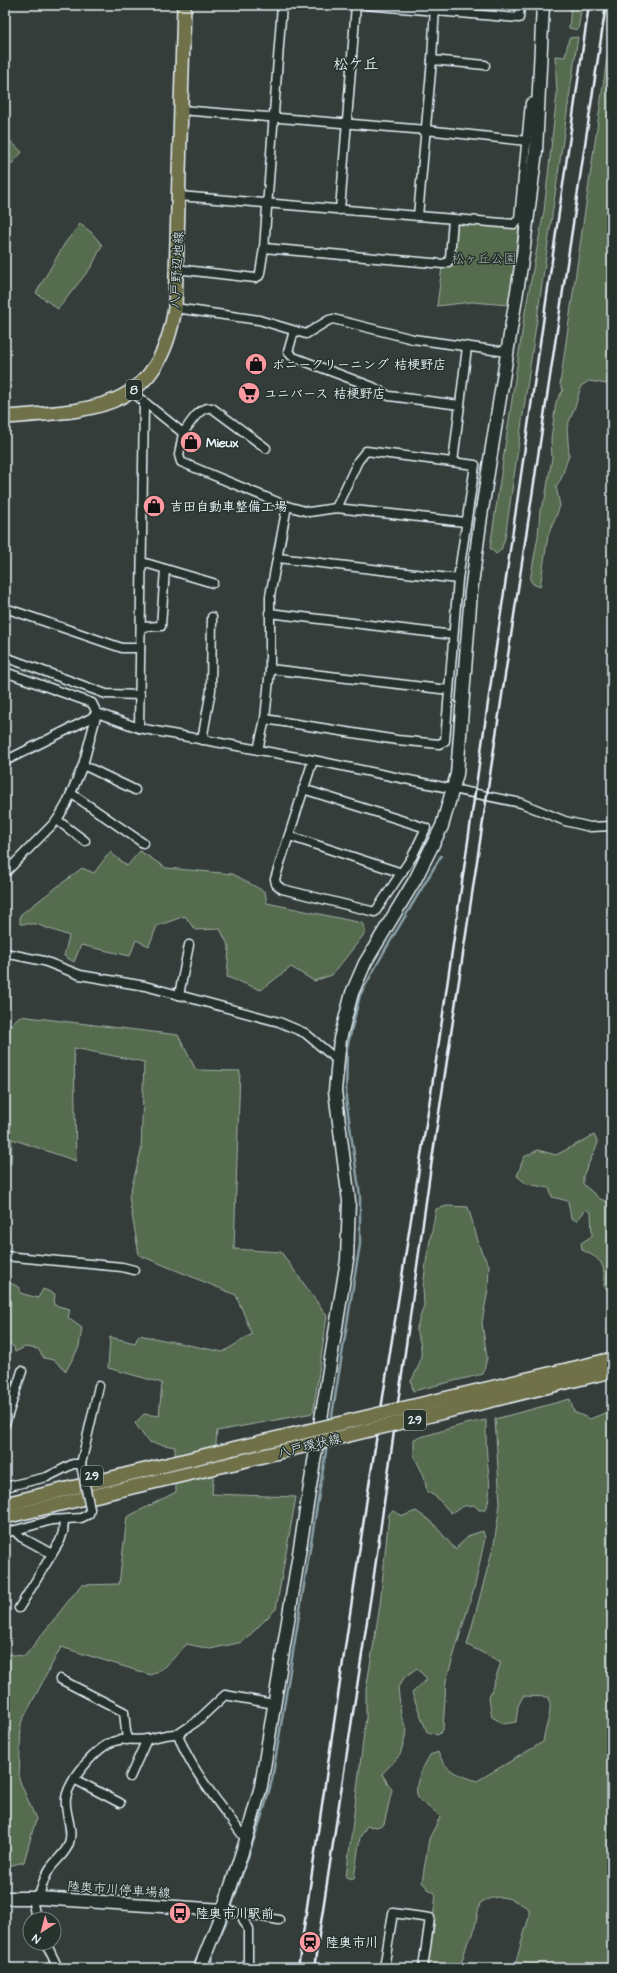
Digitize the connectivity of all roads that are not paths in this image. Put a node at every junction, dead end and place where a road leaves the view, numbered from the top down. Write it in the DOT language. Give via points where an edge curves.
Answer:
graph roads {
  1 [pos="184,5"];
  2 [pos="282,5"];
  3 [pos="356,5"];
  4 [pos="366,5"];
  5 [pos="520,5"];
  6 [pos="543,5"];
  7 [pos="435,8"];
  8 [pos="432,60"];
  9 [pos="485,65"];
  10 [pos="539,101"];
  11 [pos="181,110"];
  12 [pos="274,118"];
  13 [pos="347,124"];
  14 [pos="426,130"];
  15 [pos="527,142"];
  16 [pos="179,196"];
  17 [pos="267,202"];
  18 [pos="340,210"];
  19 [pos="418,216"];
  20 [pos="453,219"];
  21 [pos="264,248"];
  22 [pos="176,269"];
  23 [pos="175,308"];
  24 [pos="294,331"];
  25 [pos="468,347"];
  26 [pos="507,352"];
  27 [pos="132,392"];
  28 [pos="144,403"];
  29 [pos="460,405"];
  30 [pos="5,417"];
  31 [pos="183,433"];
  32 [pos="266,448"];
  33 [pos="453,462"];
  34 [pos="287,506"];
  35 [pos="336,508"];
  36 [pos="466,522"];
  37 [pos="278,558"];
  38 [pos="142,562"];
  39 [pos="165,568"];
  40 [pos="458,579"];
  41 [pos="214,584"];
  42 [pos="5,608"];
  43 [pos="269,613"];
  44 [pos="212,617"];
  45 [pos="141,627"];
  46 [pos="453,635"];
  47 [pos="140,648"];
  48 [pos="5,657"];
  49 [pos="270,669"];
  50 [pos="5,672"];
  51 [pos="449,690"];
  52 [pos="140,695"];
  53 [pos="97,713"];
  54 [pos="265,719"];
  55 [pos="139,728"];
  56 [pos="202,740"];
  57 [pos="258,750"];
  58 [pos="312,760"];
  59 [pos="5,761"];
  60 [pos="83,765"];
  61 [pos="454,789"];
  62 [pos="135,790"];
  63 [pos="303,790"];
  64 [pos="72,794"];
  65 [pos="57,820"];
  66 [pos="612,826"];
  67 [pos="289,836"];
  68 [pos="86,841"];
  69 [pos="143,843"];
  70 [pos="5,873"];
  71 [pos="402,873"];
  72 [pos="189,945"];
  73 [pos="5,953"];
  74 [pos="179,995"];
  75 [pos="337,1060"];
  76 [pos="5,1256"];
  77 [pos="134,1270"];
  78 [pos="612,1359"];
  79 [pos="594,1369"];
  80 [pos="22,1371"];
  81 [pos="612,1371"];
  82 [pos="99,1386"];
  83 [pos="5,1424"];
  84 [pos="179,1462"];
  85 [pos="81,1467"];
  86 [pos="164,1479"];
  87 [pos="5,1487"];
  88 [pos="5,1495"];
  89 [pos="5,1504"];
  90 [pos="5,1517"];
  91 [pos="64,1520"];
  92 [pos="10,1527"];
  93 [pos="5,1533"];
  94 [pos="52,1554"];
  95 [pos="19,1608"];
  96 [pos="60,1679"];
  97 [pos="274,1704"];
  98 [pos="178,1734"];
  99 [pos="147,1739"];
  100 [pos="127,1740"];
  101 [pos="130,1777"];
  102 [pos="74,1779"];
  103 [pos="120,1803"];
  104 [pos="246,1840"];
  105 [pos="5,1898"];
  106 [pos="36,1898"];
  107 [pos="223,1910"];
  108 [pos="36,1911"];
  109 [pos="240,1913"];
  110 [pos="279,1920"];
  111 [pos="50,1951"];
  112 [pos="58,1968"];
  113 [pos="200,1968"];
  114 [pos="248,1968"];
  115 [pos="384,1968"];
  116 [pos="423,1968"];
  1 -- 11 [label="main road, 八戸野辺地線 / 8"];
  2 -- 12 [label="street"];
  3 -- 13 [label="street"];
  4 -- 7 [label="street"];
  5 -- 7 [label="street" via="519,18"];
  6 -- 10 [label="street"];
  7 -- 8 [label="street"];
  8 -- 9 [label="street"];
  8 -- 14 [label="street"];
  10 -- 15 [label="street" via="530,103"];
  10 -- 26 [label="street" via="534,167"];
  11 -- 12 [label="street"];
  11 -- 16 [label="main road, 八戸野辺地線 / 8"];
  12 -- 13 [label="street"];
  12 -- 17 [label="street"];
  13 -- 14 [label="street"];
  13 -- 18 [label="street"];
  14 -- 15 [label="street"];
  14 -- 19 [label="street"];
  15 -- 20 [label="street" via="518,222 509,224"];
  16 -- 17 [label="street"];
  16 -- 22 [label="main road, 八戸野辺地線 / 8"];
  17 -- 18 [label="street"];
  17 -- 21 [label="street"];
  18 -- 19 [label="street"];
  19 -- 20 [label="street"];
  20 -- 21 [label="street" via="450,258 443,264"];
  21 -- 22 [label="street" via="260,273 255,278"];
  22 -- 23 [label="main road, 八戸野辺地線 / 8"];
  23 -- 24 [label="street" via="259,320"];
  23 -- 27 [label="main road, 八戸野辺地線 / 8" via="164,350 145,379"];
  24 -- 25 [label="street" via="306,334 333,319 413,339"];
  24 -- 29 [label="street" via="288,352 293,357 361,382 389,396"];
  25 -- 26 [label="street"];
  25 -- 29 [label="street"];
  26 -- 61 [label="street" via="471,592"];
  27 -- 28 [label="street"];
  27 -- 30 [label="main road, 八戸野辺地線 / 8" via="97,408"];
  28 -- 31 [label="street"];
  28 -- 38 [label="street"];
  29 -- 33 [label="street"];
  31 -- 32 [label="street" via="202,410 208,407"];
  31 -- 34 [label="street" via="179,455 181,462"];
  33 -- 35 [label="street" via="366,452 358,461"];
  33 -- 36 [label="street" via="475,465"];
  34 -- 35 [label="street" via="309,512"];
  34 -- 37 [label="street"];
  35 -- 36 [label="street"];
  36 -- 40 [label="street"];
  37 -- 40 [label="street"];
  37 -- 43 [label="street"];
  38 -- 39 [label="street"];
  38 -- 45 [label="street"];
  39 -- 41 [label="street"];
  39 -- 45 [label="street" via="161,626"];
  40 -- 46 [label="street"];
  42 -- 47 [label="street" via="122,648"];
  43 -- 46 [label="street"];
  43 -- 49 [label="street"];
  44 -- 56 [label="street" via="212,690"];
  45 -- 47 [label="street"];
  46 -- 51 [label="street"];
  47 -- 52 [label="street"];
  48 -- 52 [label="street" via="106,694"];
  49 -- 51 [label="street"];
  49 -- 54 [label="street"];
  50 -- 53 [label="street" via="92,703"];
  51 -- 54 [label="street" via="445,741 439,744"];
  52 -- 55 [label="street"];
  53 -- 55 [label="street"];
  53 -- 59 [label="street"];
  53 -- 60 [label="street"];
  54 -- 57 [label="street"];
  55 -- 56 [label="street"];
  56 -- 57 [label="street"];
  57 -- 58 [label="street"];
  58 -- 61 [label="street"];
  58 -- 63 [label="street"];
  60 -- 62 [label="street"];
  60 -- 64 [label="street"];
  61 -- 66 [label="street" via="522,804 565,821 590,827"];
  61 -- 75 [label="street" via="432,850 365,963 352,993"];
  63 -- 67 [label="street"];
  63 -- 71 [label="street" via="426,828"];
  64 -- 65 [label="street"];
  64 -- 69 [label="street"];
  65 -- 68 [label="street"];
  65 -- 70 [label="street"];
  67 -- 71 [label="street"];
  67 -- 71 [label="street" via="275,879 276,884 282,889 375,912"];
  72 -- 74 [label="street"];
  73 -- 74 [label="street" via="44,961 80,974"];
  74 -- 75 [label="street" via="279,1022 305,1033"];
  75 -- 97 [label="street" via="335,1091 349,1201 348,1260"];
  76 -- 77 [label="street"];
  78 -- 79 [label="main road, 八戸環状線 / 29"];
  79 -- 81 [label="main road, 八戸環状線 / 29"];
  79 -- 84 [label="main road, 八戸環状線 / 29, bridge"];
  79 -- 86 [label="main road, 八戸環状線 / 29, bridge"];
  80 -- 83 [label="street"];
  82 -- 85 [label="street"];
  84 -- 88 [label="main road, 29" via="69,1480"];
  84 -- 89 [label="main road, 八戸環状線 / 29"];
  85 -- 87 [label="street" via="73,1464 47,1478"];
  85 -- 91 [label="street, bridge" via="89,1514"];
  86 -- 90 [label="main road, 八戸環状線 / 29"];
  86 -- 92 [label="main road, 29"];
  91 -- 92 [label="street"];
  91 -- 94 [label="street" via="60,1541"];
  92 -- 93 [label="street"];
  92 -- 94 [label="street" via="21,1537"];
  94 -- 95 [label="street"];
  96 -- 100 [label="street" via="124,1712"];
  97 -- 98 [label="street" via="225,1695 196,1722"];
  97 -- 104 [label="street" via="261,1786"];
  98 -- 99 [label="street" via="169,1733"];
  98 -- 104 [label="street" via="183,1749 193,1765"];
  99 -- 100 [label="street"];
  99 -- 101 [label="street"];
  100 -- 102 [label="street" via="108,1744"];
  102 -- 103 [label="street"];
  102 -- 106 [label="street" via="66,1796 71,1836 69,1845 50,1869"];
  104 -- 107 [label="street"];
  105 -- 106 [label="street, 陸奥市川停車場線"];
  106 -- 107 [label="street, 陸奥市川停車場線"];
  106 -- 108 [label="street"];
  107 -- 109 [label="street, 陸奥市川停車場線"];
  107 -- 113 [label="street"];
  109 -- 110 [label="street, 陸奥市川停車場線"];
  109 -- 114 [label="street" via="248,1929"];
  111 -- 112 [label="street"];
  115 -- 116 [label="street" via="393,1913 430,1918"];
}
